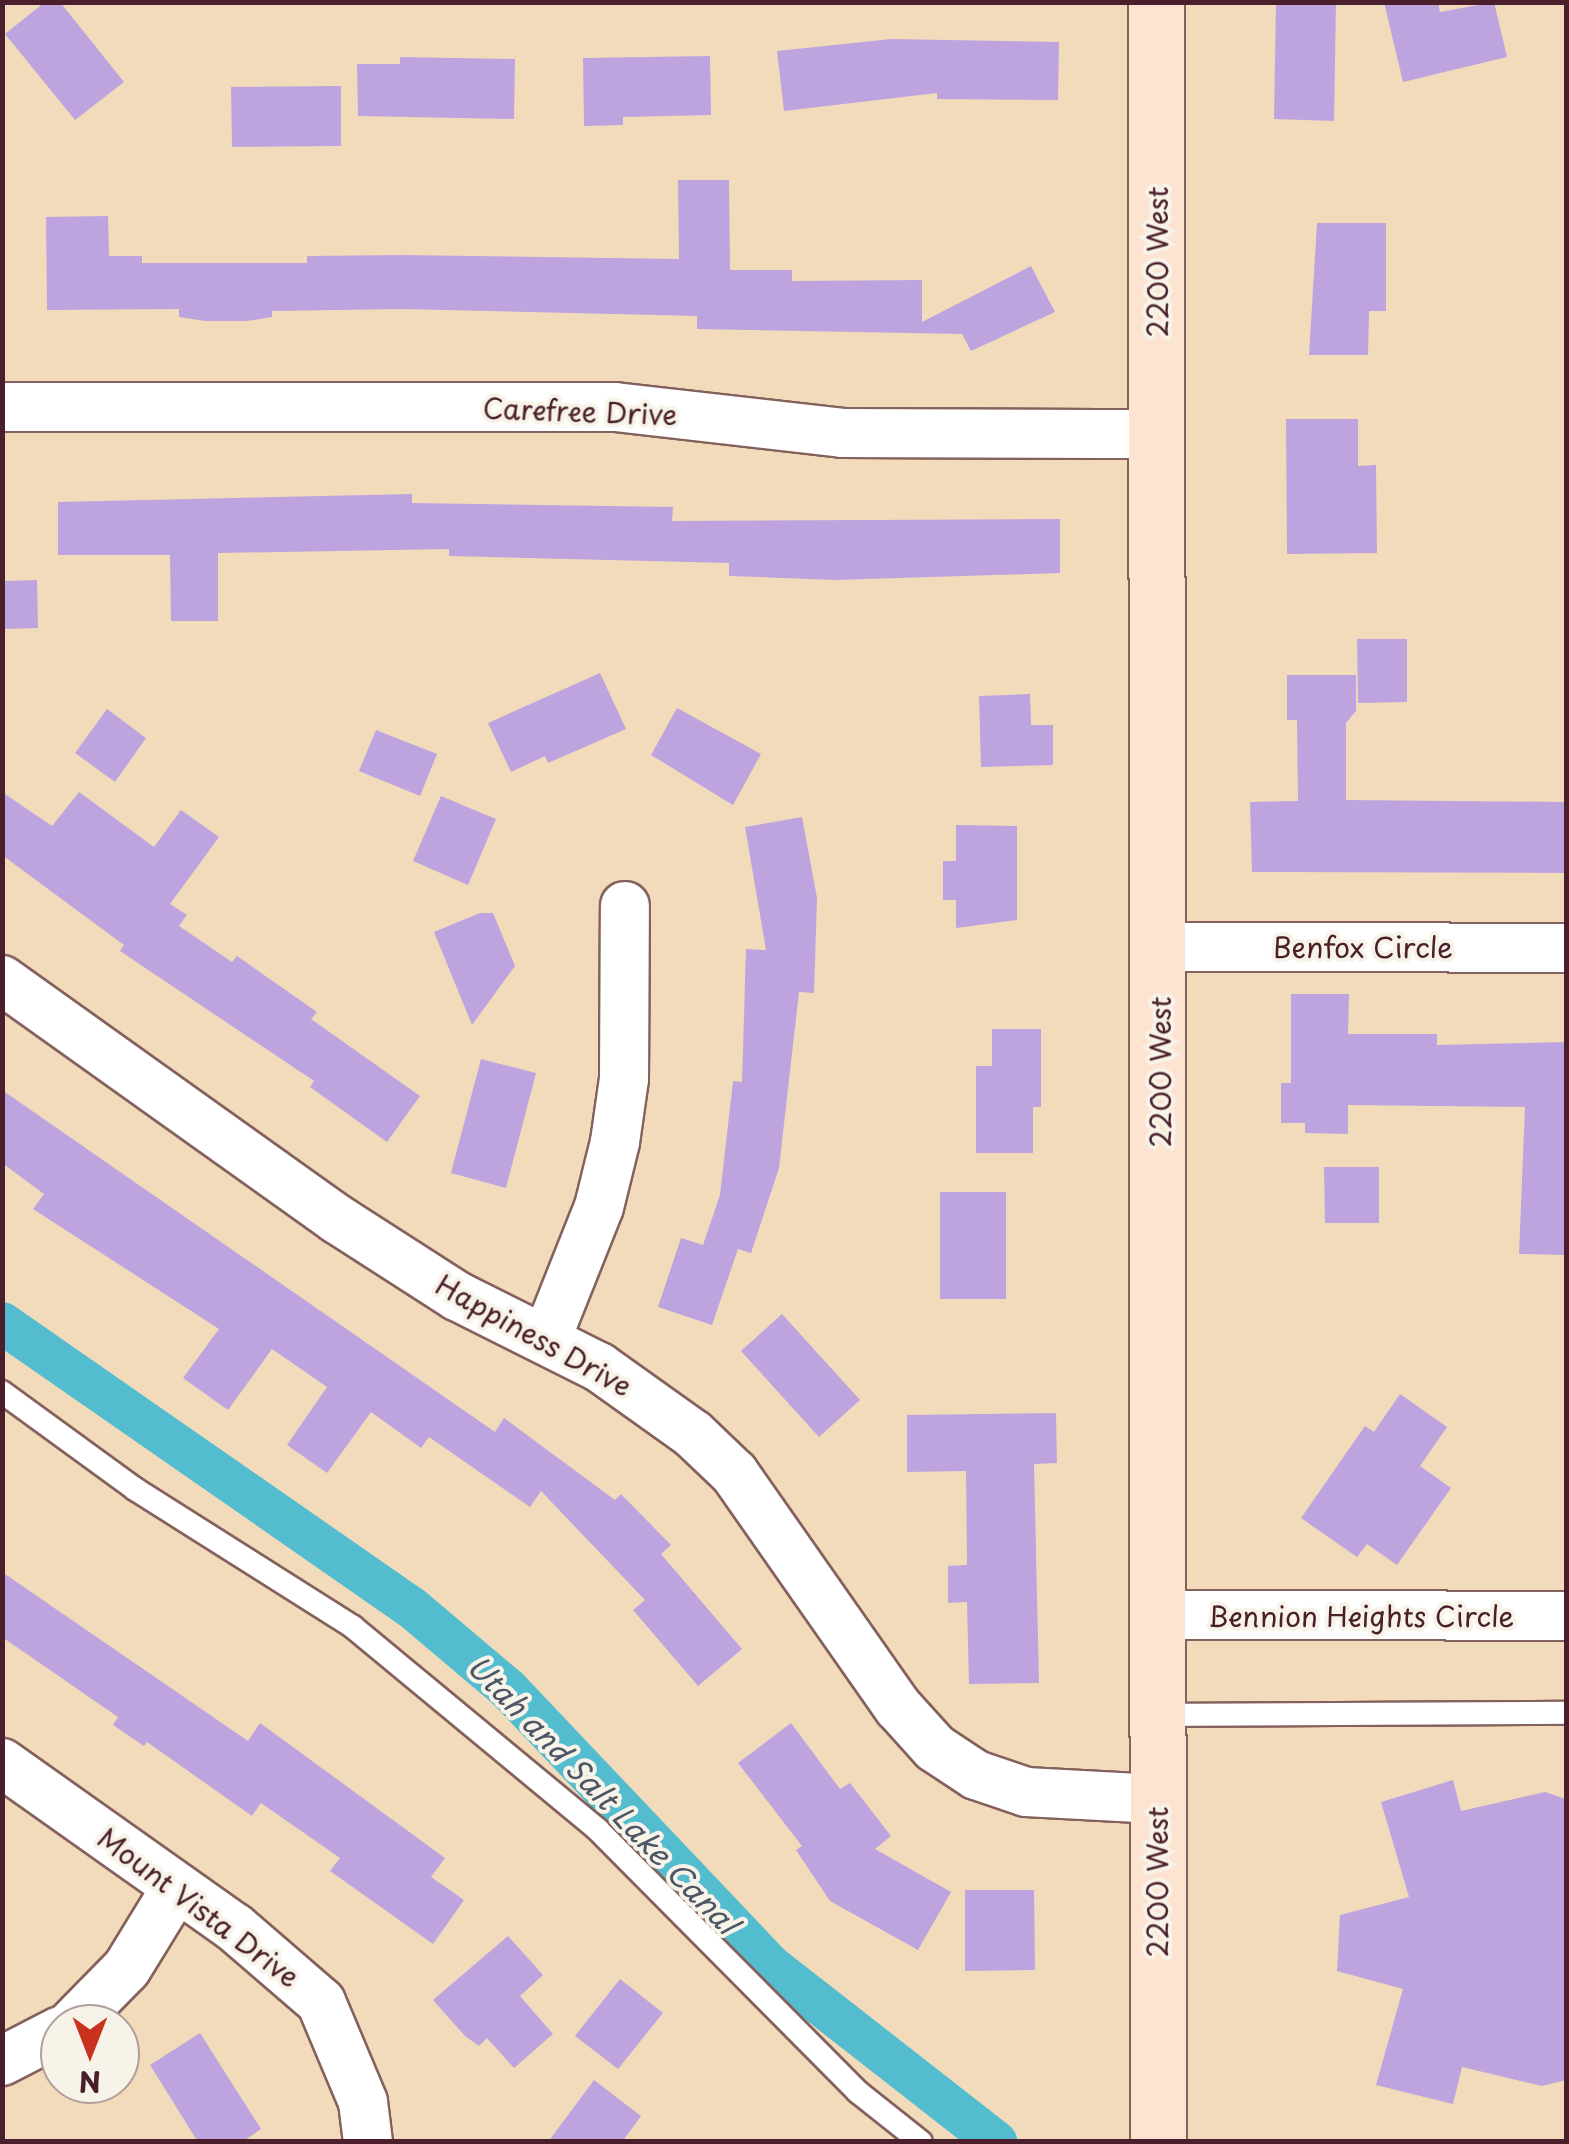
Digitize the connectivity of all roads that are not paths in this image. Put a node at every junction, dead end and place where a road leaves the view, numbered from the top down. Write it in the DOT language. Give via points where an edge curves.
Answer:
graph roads {
  1 [pos="1156,2"];
  2 [pos="2,407"];
  3 [pos="1157,434"];
  4 [pos="625,906"];
  5 [pos="1160,947"];
  6 [pos="1566,948"];
  7 [pos="2,980"];
  8 [pos="546,1340"];
  9 [pos="2,1392"];
  10 [pos="1156,1615"];
  11 [pos="1566,1616"];
  12 [pos="1566,1713"];
  13 [pos="1156,1715"];
  14 [pos="2,1763"];
  15 [pos="1157,1799"];
  16 [pos="176,1888"];
  17 [pos="92,2004"];
  18 [pos="40,2041"];
  19 [pos="2,2061"];
  20 [pos="368,2142"];
  21 [pos="921,2142"];
  22 [pos="1158,2142"];
  1 -- 3 [label="street, 2200 West"];
  2 -- 3 [label="street, Carefree Drive" via="614,407 843,433"];
  3 -- 5 [label="street, 2200 West"];
  4 -- 8 [label="street" via="624,1079 615,1142 598,1206"];
  5 -- 6 [label="street, Benfox Circle"];
  5 -- 10 [label="street, 2200 West"];
  7 -- 8 [label="street, Happiness Drive" via="336,1219 457,1296"];
  8 -- 15 [label="street, Happiness Drive" via="649,1398 734,1473 898,1707 935,1748 976,1776 1026,1792"];
  9 -- 21 [label="lane" via="135,1489 352,1627 598,1830 858,2092"];
  10 -- 11 [label="street, Bennion Heights Circle"];
  10 -- 13 [label="street, 2200 West"];
  12 -- 13 [label="lane"];
  13 -- 15 [label="street, 2200 West"];
  14 -- 16 [label="street, Mount Vista Drive"];
  15 -- 22 [label="street, 2200 West"];
  16 -- 17 [label="street" via="127,1968"];
  16 -- 20 [label="street, Mount Vista Drive" via="291,1971 321,2002 363,2102"];
  18 -- 19 [label="street"];
}
